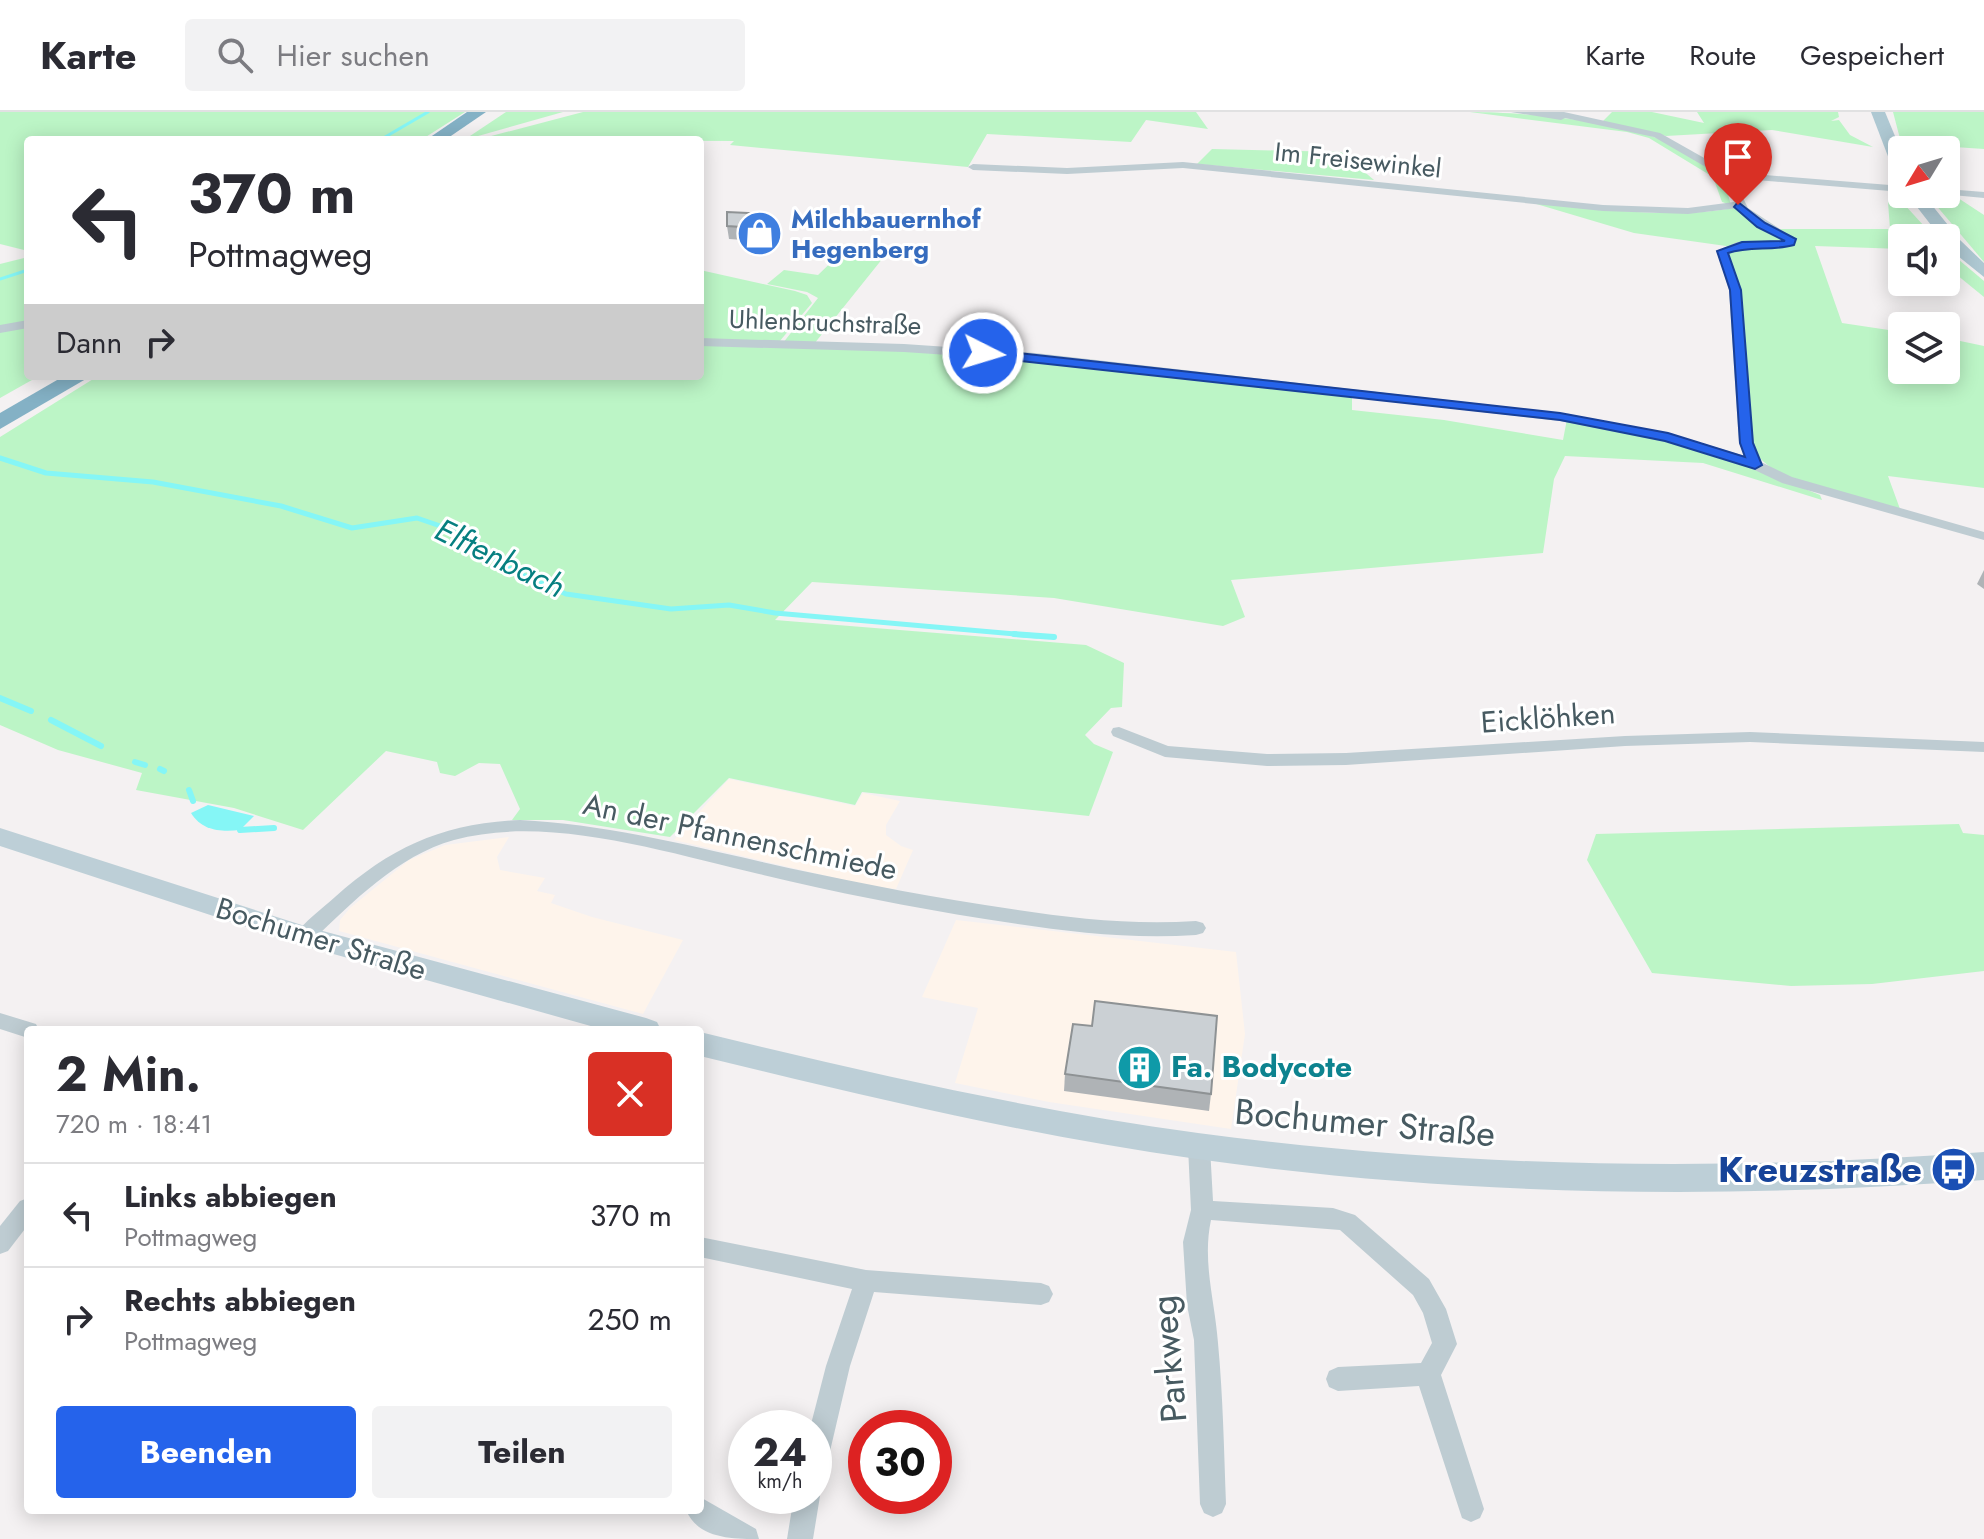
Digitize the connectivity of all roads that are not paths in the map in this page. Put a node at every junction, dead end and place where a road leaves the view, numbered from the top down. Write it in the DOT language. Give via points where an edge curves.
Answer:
graph roads {
  1 [pos="478,112"];
  2 [pos="494,112"];
  3 [pos="1516,112"];
  4 [pos="1551,112"];
  5 [pos="1878,112"];
  6 [pos="1603,123"];
  7 [pos="440,136"];
  8 [pos="458,136"];
  9 [pos="1888,137"];
  10 [pos="973,167"];
  11 [pos="1727,175"];
  12 [pos="1888,188"];
  13 [pos="1960,193"];
  14 [pos="1984,195"];
  15 [pos="1738,205"];
  16 [pos="1926,208"];
  17 [pos="1984,272"];
  18 [pos="24,325"];
  19 [pos="0,329"];
  20 [pos="704,342"];
  21 [pos="47,380"];
  22 [pos="73,380"];
  23 [pos="0,407"];
  24 [pos="0,422"];
  25 [pos="1755,465"];
  26 [pos="1984,536"];
  27 [pos="1119,732"];
  28 [pos="1984,747"];
  29 [pos="0,837"];
  30 [pos="1196,928"];
  31 [pos="305,936"];
  32 [pos="0,1021"];
  33 [pos="631,1026"];
  34 [pos="24,1028"];
  35 [pos="704,1045"];
  36 [pos="1199,1147"];
  37 [pos="1984,1166"];
  38 [pos="1202,1210"];
  39 [pos="24,1213"];
  40 [pos="0,1244"];
  41 [pos="704,1248"];
  42 [pos="866,1281"];
  43 [pos="1041,1294"];
  44 [pos="1428,1374"];
  45 [pos="1338,1379"];
  46 [pos="827,1410"];
  47 [pos="1213,1504"];
  48 [pos="1471,1509"];
  49 [pos="704,1513"];
  50 [pos="804,1514"];
  51 [pos="746,1539"];
  52 [pos="800,1539"];
  1 -- 7 [label="highway"];
  2 -- 8 [label="highway"];
  3 -- 6 [label="street"];
  4 -- 6 [label="street"];
  5 -- 9 [label="main road"];
  6 -- 11 [label="street" via="1662,137"];
  10 -- 15 [label="street, Im Freisewinkel" via="1067,171 1183,165 1603,208 1688,211"];
  11 -- 12 [label="street"];
  11 -- 15 [label="street"];
  13 -- 14 [label="street"];
  15 -- 25 [label="street" via="1761,225 1790,239 1780,246 1742,245 1722,251 1735,290 1746,443"];
  16 -- 17 [label="main road"];
  18 -- 19 [label="street"];
  20 -- 25 [label="street, Uhlenbruchstraße" via="1009,355 1498,408 1640,431"];
  21 -- 23 [label="highway"];
  22 -- 24 [label="highway"];
  25 -- 26 [label="street, Uhlenbruchstraße" via="1787,480"];
  27 -- 28 [label="street, Eicklöhken" via="1165,751 1267,760 1750,737"];
  29 -- 31 [label="main road, Bochumer Straße"];
  30 -- 31 [label="street, An der Pfannenschmiede" via="1149,933 1027,919 880,895 616,838 502,828 454,834 408,852 367,878"];
  31 -- 33 [label="main road, Bochumer Straße"];
  32 -- 34 [label="street"];
  35 -- 36 [label="main road, Bochumer Straße" via="1022,1117"];
  36 -- 37 [label="main road, Bochumer Straße" via="1596,1180 1783,1180"];
  36 -- 38 [label="street, Parkweg"];
  38 -- 44 [label="street" via="1333,1218 1362,1232 1421,1287 1434,1309 1445,1344"];
  38 -- 47 [label="street, Parkweg" via="1195,1242 1206,1340"];
  39 -- 40 [label="street"];
  41 -- 42 [label="street"];
  42 -- 43 [label="street"];
  42 -- 46 [label="street"];
  44 -- 45 [label="street"];
  44 -- 48 [label="street"];
  49 -- 51 [label="street"];
  50 -- 52 [label="street"];
}
